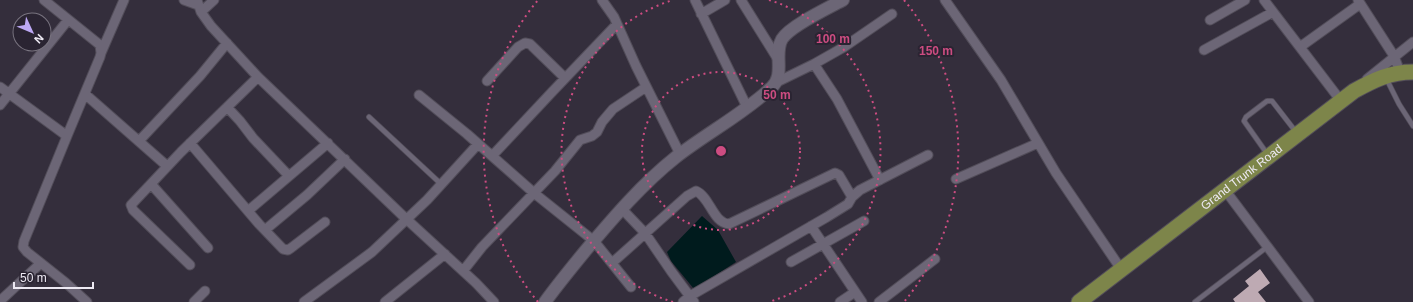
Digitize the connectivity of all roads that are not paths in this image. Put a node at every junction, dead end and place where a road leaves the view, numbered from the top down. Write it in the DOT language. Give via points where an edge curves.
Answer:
graph roads {
  1 [pos="44,0"];
  2 [pos="124,0"];
  3 [pos="184,0"];
  4 [pos="214,0"];
  5 [pos="602,0"];
  6 [pos="695,0"];
  7 [pos="725,0"];
  8 [pos="741,0"];
  9 [pos="843,0"];
  10 [pos="945,0"];
  11 [pos="1245,0"];
  12 [pos="1264,0"];
  13 [pos="1359,2"];
  14 [pos="199,6"];
  15 [pos="1273,12"];
  16 [pos="702,14"];
  17 [pos="892,14"];
  18 [pos="68,20"];
  19 [pos="1210,20"];
  20 [pos="618,24"];
  21 [pos="1413,42"];
  22 [pos="227,43"];
  23 [pos="1300,47"];
  24 [pos="1204,50"];
  25 [pos="101,53"];
  26 [pos="1394,56"];
  27 [pos="779,61"];
  28 [pos="814,64"];
  29 [pos="1400,74"];
  30 [pos="258,77"];
  31 [pos="565,78"];
  32 [pos="487,80"];
  33 [pos="775,83"];
  34 [pos="0,87"];
  35 [pos="646,87"];
  36 [pos="1354,91"];
  37 [pos="9,94"];
  38 [pos="85,94"];
  39 [pos="419,95"];
  40 [pos="1341,101"];
  41 [pos="0,106"];
  42 [pos="227,107"];
  43 [pos="747,108"];
  44 [pos="369,118"];
  45 [pos="1413,126"];
  46 [pos="1298,134"];
  47 [pos="67,136"];
  48 [pos="139,141"];
  49 [pos="190,143"];
  50 [pos="328,143"];
  51 [pos="1038,143"];
  52 [pos="478,144"];
  53 [pos="680,154"];
  54 [pos="492,156"];
  55 [pos="928,156"];
  56 [pos="1269,156"];
  57 [pos="345,159"];
  58 [pos="167,166"];
  59 [pos="289,176"];
  60 [pos="956,179"];
  61 [pos="880,180"];
  62 [pos="150,184"];
  63 [pos="441,184"];
  64 [pos="1225,190"];
  65 [pos="534,194"];
  66 [pos="852,197"];
  67 [pos="622,209"];
  68 [pos="248,211"];
  69 [pos="407,220"];
  70 [pos="864,221"];
  71 [pos="325,222"];
  72 [pos="811,226"];
  73 [pos="265,230"];
  74 [pos="644,233"];
  75 [pos="594,241"];
  76 [pos="823,245"];
  77 [pos="1268,247"];
  78 [pos="208,248"];
  79 [pos="444,254"];
  80 [pos="935,259"];
  81 [pos="791,262"];
  82 [pos="41,263"];
  83 [pos="612,264"];
  84 [pos="190,265"];
  85 [pos="1121,269"];
  86 [pos="463,271"];
  87 [pos="631,287"];
  88 [pos="205,291"];
  89 [pos="854,292"];
  90 [pos="689,300"];
  91 [pos="0,301"];
  92 [pos="87,302"];
  93 [pos="194,302"];
  94 [pos="304,302"];
  95 [pos="385,302"];
  96 [pos="494,302"];
  97 [pos="545,302"];
  98 [pos="840,302"];
  99 [pos="862,302"];
  100 [pos="879,302"];
  101 [pos="1079,302"];
  102 [pos="1195,302"];
  103 [pos="1309,302"];
  1 -- 18 [label="street"];
  2 -- 25 [label="street"];
  3 -- 14 [label="street"];
  4 -- 14 [label="street"];
  5 -- 20 [label="street"];
  6 -- 16 [label="street"];
  7 -- 16 [label="street"];
  8 -- 27 [label="street"];
  9 -- 27 [label="street" via="786,34 780,44"];
  10 -- 51 [label="street" via="1001,80"];
  11 -- 19 [label="street"];
  12 -- 15 [label="street"];
  13 -- 23 [label="street"];
  13 -- 26 [label="street"];
  14 -- 22 [label="street" via="211,26"];
  15 -- 23 [label="street"];
  15 -- 24 [label="street"];
  16 -- 43 [label="street"];
  17 -- 28 [label="street"];
  18 -- 25 [label="street" via="100,45"];
  18 -- 37 [label="street"];
  20 -- 31 [label="street"];
  20 -- 35 [label="street"];
  21 -- 26 [label="street"];
  22 -- 30 [label="street"];
  22 -- 48 [label="street"];
  23 -- 40 [label="street"];
  25 -- 38 [label="street"];
  26 -- 29 [label="street"];
  26 -- 36 [label="street"];
  27 -- 33 [label="street"];
  28 -- 33 [label="street"];
  28 -- 61 [label="street" via="837,99"];
  29 -- 36 [label="main road, Grand Trunk Road" via="1372,81"];
  29 -- 45 [label="lane" via="1399,104"];
  30 -- 42 [label="street"];
  30 -- 50 [label="street"];
  31 -- 32 [label="street" via="530,44 525,43 518,47"];
  31 -- 54 [label="street"];
  33 -- 43 [label="street"];
  34 -- 37 [label="street"];
  35 -- 53 [label="street"];
  35 -- 65 [label="street" via="613,109 597,132 576,145 556,172"];
  36 -- 40 [label="main road, Grand Trunk Road"];
  37 -- 41 [label="street"];
  37 -- 47 [label="street"];
  38 -- 47 [label="street"];
  38 -- 48 [label="street"];
  39 -- 52 [label="street"];
  40 -- 46 [label="main road, Grand Trunk Road"];
  42 -- 49 [label="street"];
  42 -- 59 [label="street"];
  43 -- 53 [label="street"];
  44 -- 63 [label="lane"];
  46 -- 56 [label="main road, Grand Trunk Road"];
  46 -- 56 [label="lane" via="1272,101 1267,101 1244,121"];
  47 -- 82 [label="street" via="24,241 24,249"];
  48 -- 58 [label="street"];
  49 -- 58 [label="street"];
  49 -- 68 [label="street"];
  50 -- 57 [label="street"];
  50 -- 59 [label="street"];
  51 -- 60 [label="street"];
  51 -- 85 [label="street"];
  52 -- 54 [label="street"];
  52 -- 63 [label="street"];
  53 -- 67 [label="street" via="642,186"];
  54 -- 65 [label="street"];
  55 -- 61 [label="street"];
  56 -- 64 [label="main road, Grand Trunk Road"];
  57 -- 69 [label="street"];
  57 -- 73 [label="street"];
  58 -- 62 [label="street"];
  59 -- 68 [label="street"];
  61 -- 66 [label="street"];
  62 -- 78 [label="street"];
  62 -- 84 [label="street" via="132,203 132,209"];
  63 -- 69 [label="street"];
  64 -- 77 [label="street"];
  64 -- 85 [label="main road, Grand Trunk Road"];
  65 -- 75 [label="street"];
  65 -- 86 [label="street" via="482,247"];
  66 -- 72 [label="street" via="848,204"];
  66 -- 74 [label="street" via="839,175 835,173 729,224 720,220 703,196 696,191"];
  67 -- 74 [label="street"];
  67 -- 75 [label="street"];
  68 -- 73 [label="street"];
  69 -- 79 [label="street"];
  69 -- 94 [label="street" via="362,261"];
  70 -- 76 [label="street"];
  71 -- 73 [label="street" via="285,250"];
  72 -- 76 [label="street"];
  72 -- 90 [label="street"];
  74 -- 83 [label="street"];
  74 -- 90 [label="street"];
  75 -- 83 [label="street"];
  75 -- 97 [label="street"];
  76 -- 81 [label="street"];
  76 -- 89 [label="street"];
  77 -- 102 [label="lane"];
  77 -- 103 [label="street"];
  79 -- 86 [label="street"];
  79 -- 95 [label="street"];
  80 -- 100 [label="street"];
  82 -- 91 [label="street"];
  82 -- 92 [label="street"];
  83 -- 87 [label="street"];
  85 -- 101 [label="main road, Grand Trunk Road"];
  86 -- 96 [label="street"];
  88 -- 93 [label="street"];
  89 -- 98 [label="street"];
  89 -- 99 [label="street"];
}
